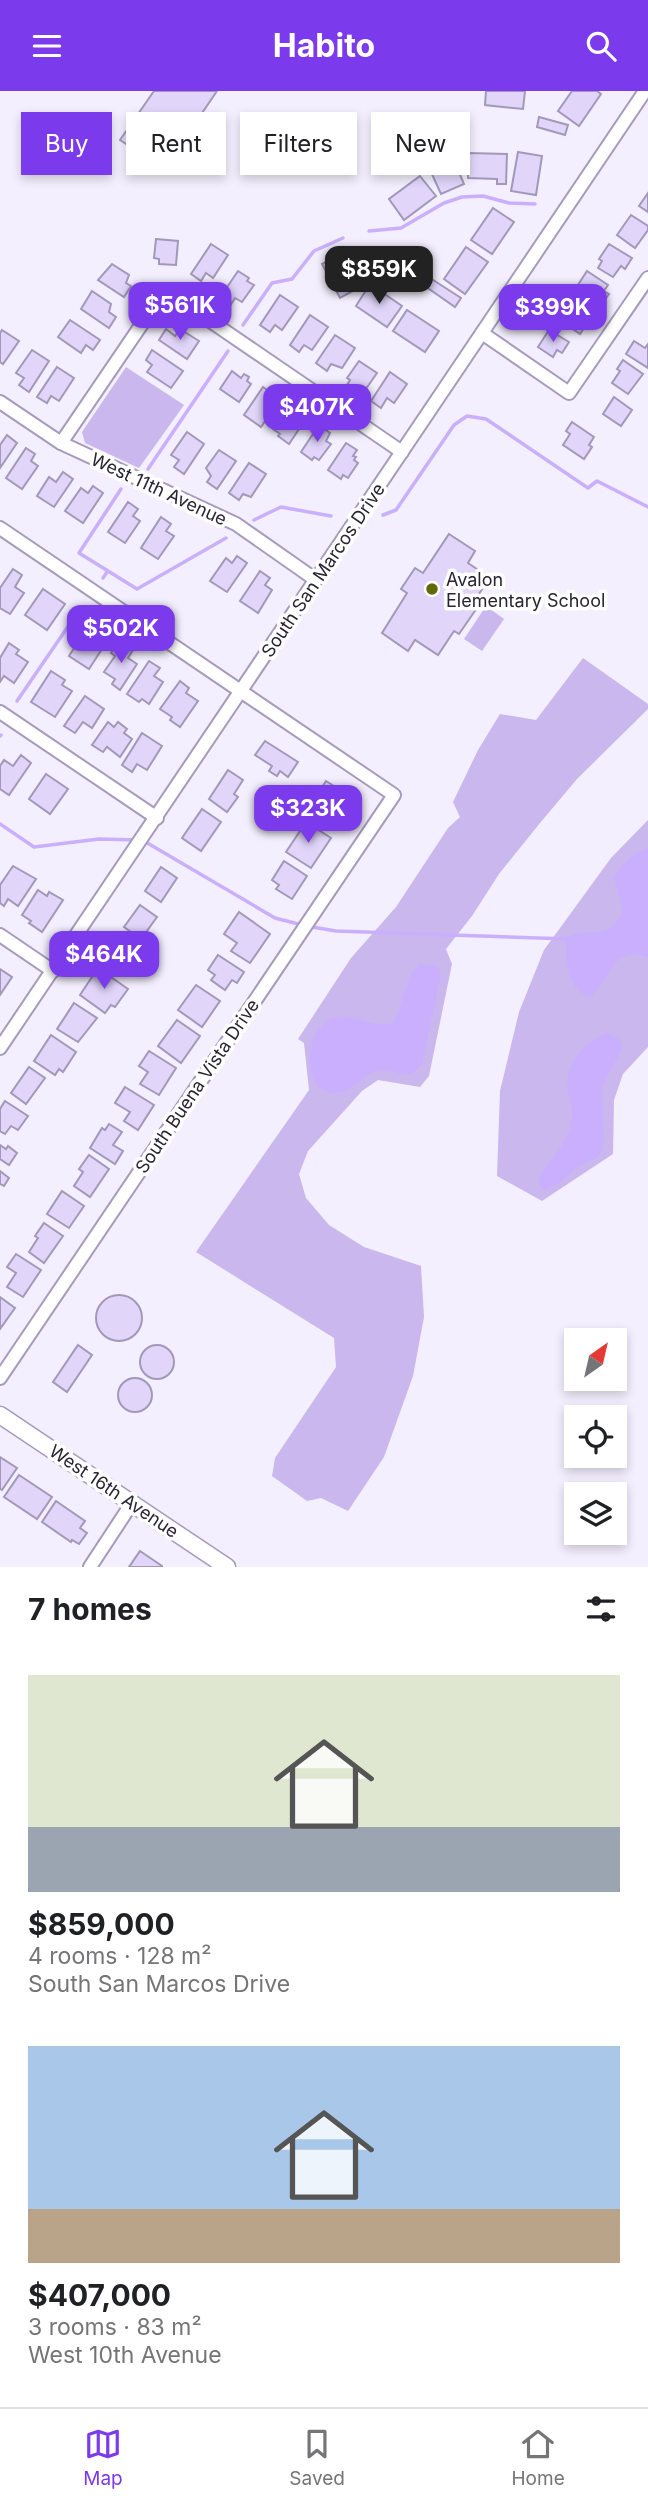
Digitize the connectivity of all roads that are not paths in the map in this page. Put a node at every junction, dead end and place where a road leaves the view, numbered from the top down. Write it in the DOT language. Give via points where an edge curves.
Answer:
graph roads {
  1 [pos="645,91"];
  2 [pos="648,278"];
  3 [pos="482,333"];
  4 [pos="0,402"];
  5 [pos="61,443"];
  6 [pos="402,452"];
  7 [pos="0,528"];
  8 [pos="316,580"];
  9 [pos="242,690"];
  10 [pos="0,712"];
  11 [pos="157,818"];
  12 [pos="0,935"];
  13 [pos="52,971"];
  14 [pos="0,1048"];
  15 [pos="0,1377"];
  16 [pos="0,1415"];
  17 [pos="132,1503"];
  18 [pos="90,1567"];
  19 [pos="227,1567"];
  1 -- 3 [label="street, South San Marcos Drive"];
  2 -- 3 [label="street" via="569,393"];
  3 -- 6 [label="street, South San Marcos Drive"];
  4 -- 5 [label="street, West 11th Avenue"];
  5 -- 6 [label="street" via="165,290"];
  5 -- 8 [label="street, West 11th Avenue" via="236,524"];
  6 -- 8 [label="street, South San Marcos Drive"];
  7 -- 9 [label="street"];
  8 -- 9 [label="street, South San Marcos Drive"];
  9 -- 11 [label="street, South San Marcos Drive"];
  9 -- 15 [label="street, South Buena Vista Drive" via="394,795"];
  10 -- 11 [label="street"];
  11 -- 13 [label="street, South San Marcos Drive"];
  12 -- 13 [label="street"];
  13 -- 14 [label="street, South San Marcos Drive"];
  16 -- 17 [label="street, West 16th Avenue"];
  17 -- 18 [label="street"];
  17 -- 19 [label="street, West 16th Avenue"];
}
